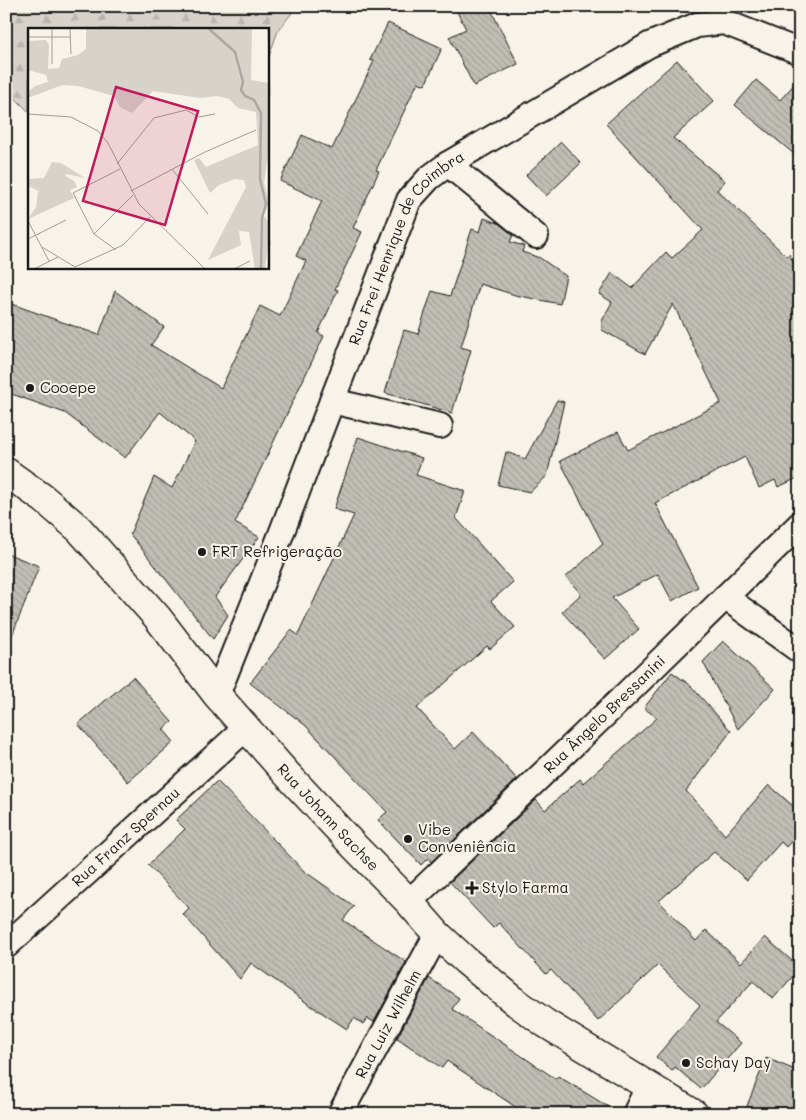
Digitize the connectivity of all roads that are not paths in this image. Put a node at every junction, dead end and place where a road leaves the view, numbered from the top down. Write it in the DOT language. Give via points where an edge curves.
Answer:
graph roads {
  1 [pos="800,52"];
  2 [pos="448,164"];
  3 [pos="536,236"];
  4 [pos="332,401"];
  5 [pos="440,426"];
  6 [pos="6,472"];
  7 [pos="800,524"];
  8 [pos="726,597"];
  9 [pos="800,651"];
  10 [pos="217,695"];
  11 [pos="246,728"];
  12 [pos="409,902"];
  13 [pos="437,934"];
  14 [pos="6,946"];
  15 [pos="648,1087"];
  16 [pos="340,1114"];
  17 [pos="635,1114"];
  18 [pos="694,1114"];
  1 -- 2 [label="street, Rua Frei Henrique de Coimbra" via="724,22 697,25 649,45"];
  2 -- 3 [label="street"];
  2 -- 4 [label="street, Rua Frei Henrique de Coimbra" via="429,178 409,200"];
  4 -- 5 [label="street"];
  4 -- 10 [label="street, Rua Frei Henrique de Coimbra"];
  6 -- 10 [label="street, Rua Johann Sachse" via="79,529 157,617"];
  7 -- 8 [label="street, Rua Ângelo Bressanini"];
  8 -- 9 [label="street"];
  8 -- 12 [label="street, Rua Ângelo Bressanini"];
  10 -- 11 [label="street, Rua Johann Sachse"];
  11 -- 12 [label="street, Rua Johann Sachse"];
  11 -- 14 [label="street, Rua Franz Spernau"];
  12 -- 13 [label="street, Rua Johann Sachse"];
  13 -- 15 [label="street, Rua Johann Sachse" via="483,976 538,1018"];
  13 -- 16 [label="street, Rua Luiz Wilhelm"];
  15 -- 17 [label="street"];
  15 -- 18 [label="street, Rua Johann Sachse"];
}
